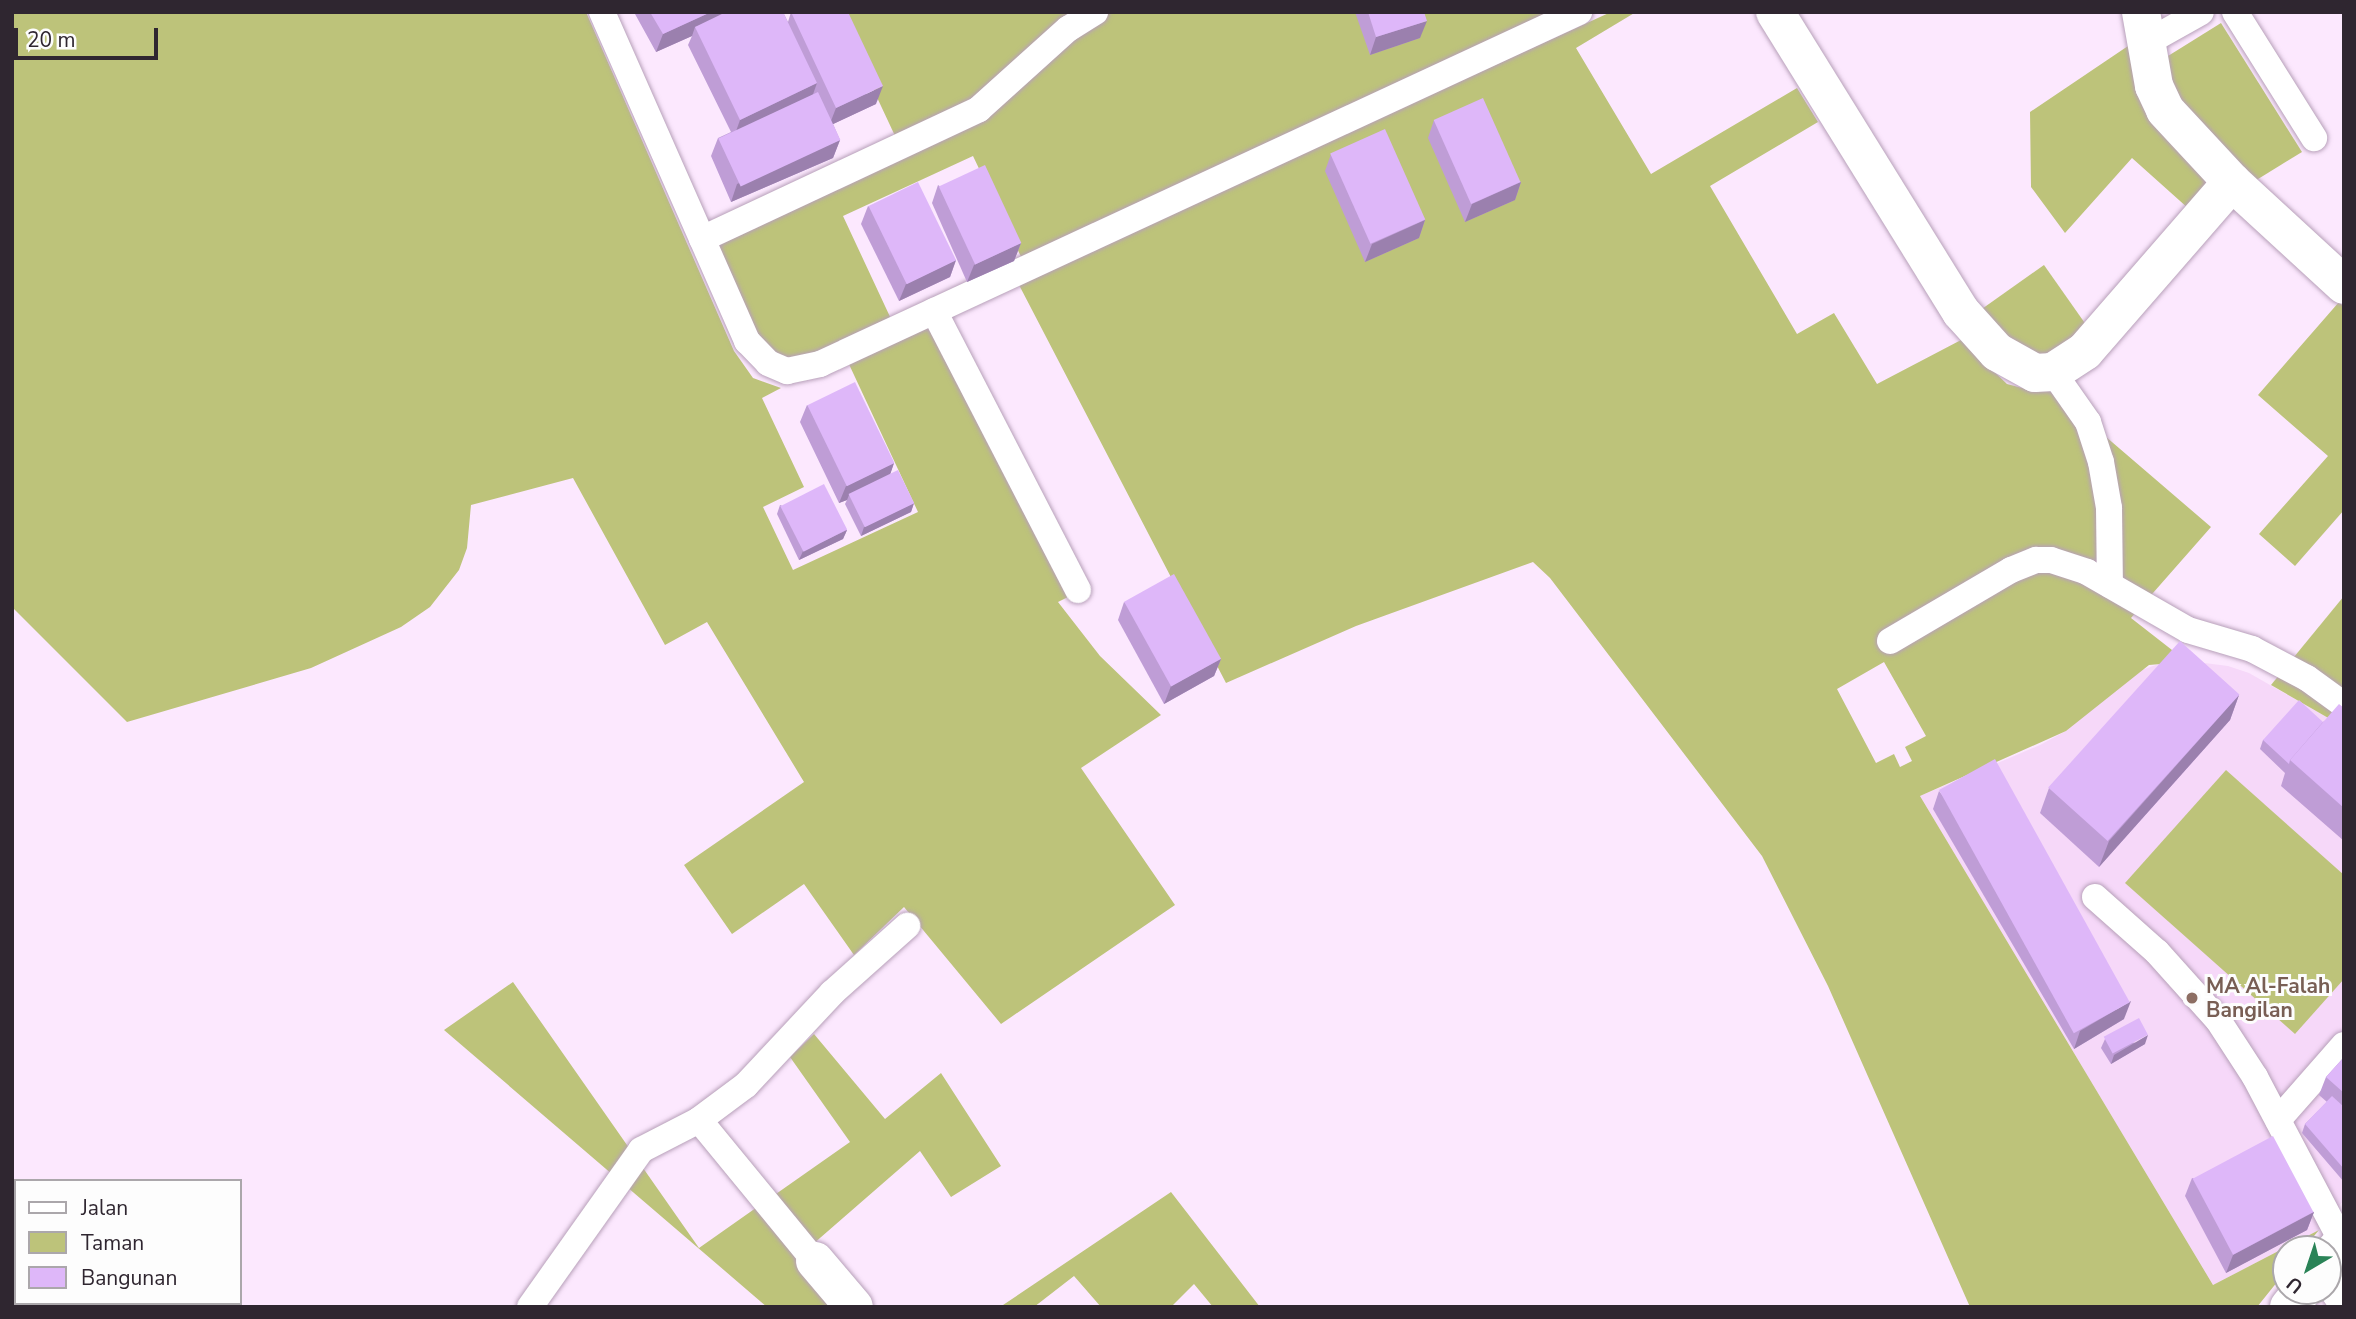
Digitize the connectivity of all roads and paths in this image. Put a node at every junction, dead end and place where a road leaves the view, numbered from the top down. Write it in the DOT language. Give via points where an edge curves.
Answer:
graph roads {
  1 [pos="602,12"];
  2 [pos="1095,12"];
  3 [pos="1579,12"];
  4 [pos="2201,12"];
  5 [pos="2235,12"];
  6 [pos="1776,13"];
  7 [pos="2144,28"];
  8 [pos="2314,138"];
  9 [pos="2232,182"];
  10 [pos="702,239"];
  11 [pos="2344,285"];
  12 [pos="934,311"];
  13 [pos="2053,372"];
  14 [pos="2110,585"];
  15 [pos="1078,590"];
  16 [pos="1890,641"];
  17 [pos="2344,705"];
  18 [pos="2095,897"];
  19 [pos="908,926"];
  20 [pos="2344,1045"];
  21 [pos="699,1120"];
  22 [pos="2278,1120"];
  23 [pos="2327,1235"];
  24 [pos="815,1261"];
  25 [pos="530,1307"];
  26 [pos="854,1307"];
  1 -- 10 [label="lane"];
  2 -- 10 [label="lane" via="1068,29 979,109"];
  3 -- 12 [label="lane"];
  4 -- 7 [label="lane"];
  5 -- 8 [label="lane"];
  6 -- 13 [label="street" via="1961,312 2016,366 2035,373"];
  7 -- 9 [label="street" via="2154,86 2165,110"];
  9 -- 11 [label="street"];
  9 -- 13 [label="street" via="2085,351"];
  10 -- 12 [label="lane" via="747,341 768,363 787,370 820,364"];
  12 -- 15 [label="lane"];
  13 -- 14 [label="lane" via="2088,422 2101,461 2109,508"];
  14 -- 16 [label="lane" via="2068,564 2036,560"];
  14 -- 17 [label="lane" via="2188,630 2262,654"];
  18 -- 22 [label="lane" via="2157,952 2218,1020"];
  19 -- 21 [label="lane" via="832,993 746,1085"];
  20 -- 22 [label="lane"];
  21 -- 24 [label="lane"];
  21 -- 25 [label="lane" via="652,1141 627,1165"];
  22 -- 23 [label="lane"];
  24 -- 26 [label="street"];
}
